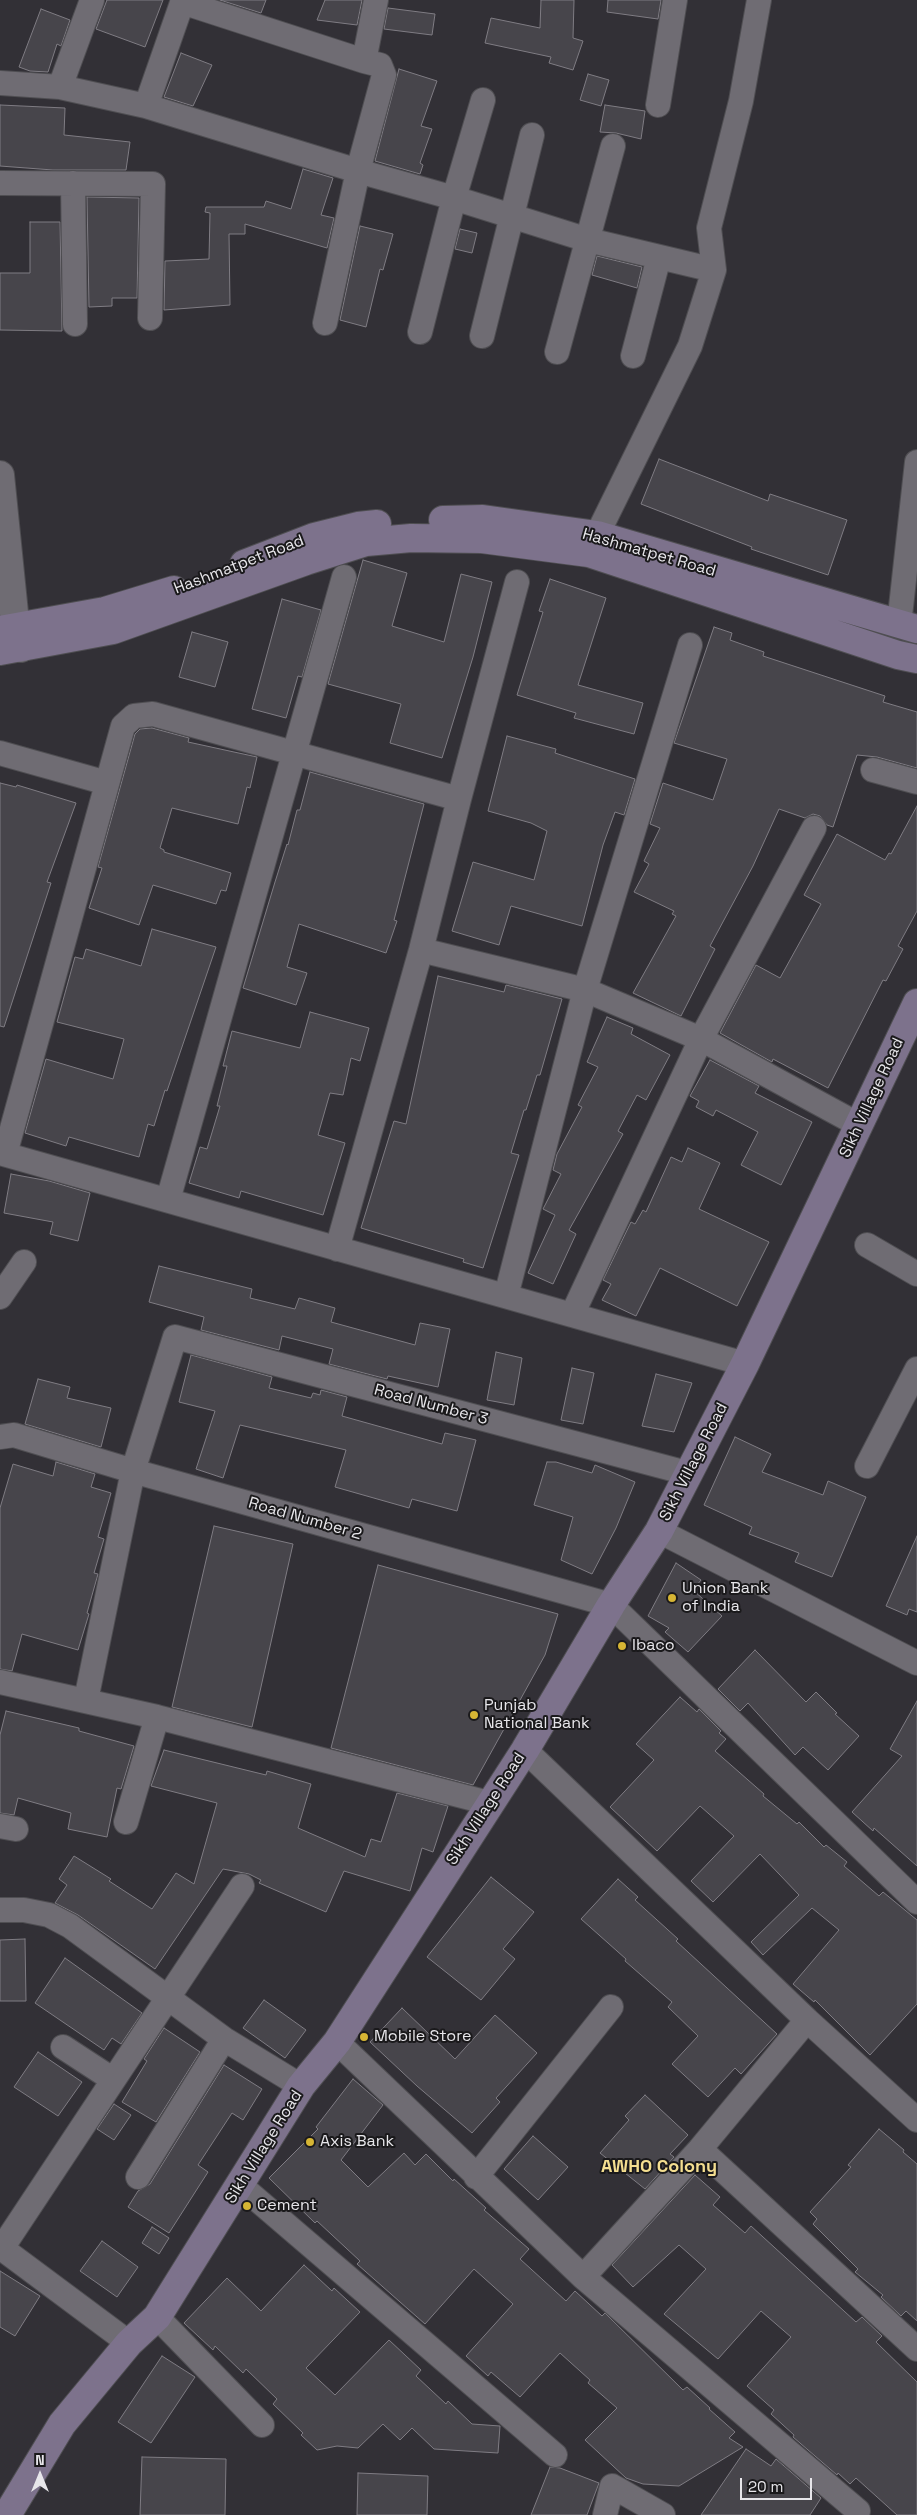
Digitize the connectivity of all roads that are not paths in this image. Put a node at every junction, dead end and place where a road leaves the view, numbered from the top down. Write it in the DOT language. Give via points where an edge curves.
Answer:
graph roads {
  1 [pos="92,0"];
  2 [pos="376,0"];
  3 [pos="675,0"];
  4 [pos="758,0"];
  5 [pos="182,1"];
  6 [pos="364,61"];
  7 [pos="0,83"];
  8 [pos="60,87"];
  9 [pos="483,100"];
  10 [pos="658,105"];
  11 [pos="146,106"];
  12 [pos="532,135"];
  13 [pos="612,146"];
  14 [pos="358,172"];
  15 [pos="0,183"];
  16 [pos="73,183"];
  17 [pos="454,198"];
  18 [pos="510,215"];
  19 [pos="588,240"];
  20 [pos="659,257"];
  21 [pos="714,270"];
  22 [pos="150,318"];
  23 [pos="325,323"];
  24 [pos="75,324"];
  25 [pos="420,332"];
  26 [pos="482,336"];
  27 [pos="557,352"];
  28 [pos="633,356"];
  29 [pos="917,462"];
  30 [pos="0,475"];
  31 [pos="483,529"];
  32 [pos="597,535"];
  33 [pos="344,577"];
  34 [pos="517,582"];
  35 [pos="908,627"];
  36 [pos="9,630"];
  37 [pos="690,645"];
  38 [pos="917,659"];
  39 [pos="0,753"];
  40 [pos="296,753"];
  41 [pos="873,770"];
  42 [pos="917,782"];
  43 [pos="107,783"];
  44 [pos="459,799"];
  45 [pos="814,828"];
  46 [pos="421,950"];
  47 [pos="585,990"];
  48 [pos="917,1002"];
  49 [pos="701,1039"];
  50 [pos="859,1125"];
  51 [pos="2,1154"];
  52 [pos="168,1200"];
  53 [pos="867,1245"];
  54 [pos="337,1248"];
  55 [pos="24,1262"];
  56 [pos="917,1274"];
  57 [pos="506,1296"];
  58 [pos="0,1297"];
  59 [pos="572,1315"];
  60 [pos="745,1364"];
  61 [pos="917,1369"];
  62 [pos="0,1438"];
  63 [pos="867,1466"];
  64 [pos="133,1472"];
  65 [pos="687,1473"];
  66 [pos="659,1531"];
  67 [pos="611,1605"];
  68 [pos="917,1663"];
  69 [pos="0,1682"];
  70 [pos="86,1700"];
  71 [pos="157,1717"];
  72 [pos="524,1750"];
  73 [pos="489,1803"];
  74 [pos="126,1822"];
  75 [pos="242,1886"];
  76 [pos="917,1902"];
  77 [pos="0,1910"];
  78 [pos="168,1998"];
  79 [pos="611,2007"];
  80 [pos="807,2020"];
  81 [pos="224,2039"];
  82 [pos="337,2042"];
  83 [pos="62,2047"];
  84 [pos="112,2079"];
  85 [pos="301,2086"];
  86 [pos="917,2120"];
  87 [pos="700,2149"];
  88 [pos="138,2177"];
  89 [pos="476,2178"];
  90 [pos="240,2185"];
  91 [pos="1,2248"];
  92 [pos="583,2277"];
  93 [pos="157,2317"];
  94 [pos="129,2343"];
  95 [pos="917,2349"];
  96 [pos="262,2425"];
  97 [pos="555,2455"];
  98 [pos="858,2511"];
  99 [pos="7,2515"];
  100 [pos="605,2515"];
  101 [pos="663,2515"];
  1 -- 8 [label="street"];
  2 -- 6 [label="street"];
  3 -- 10 [label="street"];
  4 -- 21 [label="street" via="741,101 709,228"];
  5 -- 6 [label="street"];
  5 -- 11 [label="street"];
  6 -- 14 [label="street" via="380,65 384,74"];
  7 -- 8 [label="street"];
  8 -- 11 [label="street"];
  9 -- 17 [label="street"];
  11 -- 14 [label="street"];
  12 -- 18 [label="street"];
  13 -- 19 [label="street"];
  14 -- 17 [label="street"];
  14 -- 23 [label="street"];
  15 -- 16 [label="street"];
  16 -- 22 [label="street" via="153,184"];
  16 -- 24 [label="street"];
  17 -- 18 [label="street"];
  17 -- 25 [label="street"];
  18 -- 19 [label="street"];
  18 -- 26 [label="street"];
  19 -- 20 [label="street"];
  19 -- 27 [label="street"];
  20 -- 21 [label="street"];
  20 -- 28 [label="street"];
  21 -- 32 [label="street" via="690,346"];
  29 -- 35 [label="street"];
  30 -- 36 [label="street"];
  31 -- 32 [label="main road, Hashmatpet Road"];
  31 -- 36 [label="main road" via="366,542 112,630"];
  31 -- 38 [label="main road" via="589,553"];
  32 -- 35 [label="main road, Hashmatpet Road"];
  33 -- 40 [label="street"];
  34 -- 44 [label="street"];
  37 -- 47 [label="street"];
  39 -- 43 [label="street"];
  40 -- 43 [label="street" via="153,714 134,716 123,726"];
  40 -- 44 [label="street"];
  40 -- 52 [label="street"];
  41 -- 42 [label="street"];
  43 -- 51 [label="street"];
  44 -- 46 [label="street"];
  45 -- 49 [label="street"];
  46 -- 47 [label="street"];
  46 -- 54 [label="street"];
  47 -- 49 [label="street"];
  47 -- 57 [label="street"];
  48 -- 50 [label="main road, Sikh Village Road"];
  49 -- 50 [label="street"];
  49 -- 59 [label="street"];
  50 -- 60 [label="main road, Sikh Village Road"];
  51 -- 52 [label="street"];
  52 -- 54 [label="street"];
  53 -- 56 [label="street"];
  54 -- 57 [label="street"];
  55 -- 58 [label="street"];
  57 -- 59 [label="street"];
  59 -- 60 [label="street"];
  60 -- 65 [label="main road, Sikh Village Road"];
  61 -- 63 [label="street"];
  62 -- 64 [label="street, Road Number 2" via="14,1435"];
  64 -- 65 [label="street, Road Number 3" via="175,1337"];
  64 -- 67 [label="street, Road Number 2"];
  64 -- 70 [label="street"];
  65 -- 66 [label="main road, Sikh Village Road"];
  66 -- 67 [label="main road, Sikh Village Road"];
  66 -- 68 [label="street"];
  67 -- 72 [label="main road, Sikh Village Road"];
  67 -- 76 [label="street"];
  69 -- 70 [label="street"];
  70 -- 71 [label="street"];
  71 -- 73 [label="street"];
  71 -- 74 [label="street"];
  72 -- 73 [label="main road, Sikh Village Road"];
  72 -- 80 [label="street"];
  73 -- 82 [label="main road, Sikh Village Road"];
  75 -- 78 [label="street"];
  77 -- 78 [label="street" via="48,1915 70,1926"];
  78 -- 81 [label="street"];
  78 -- 84 [label="street"];
  79 -- 89 [label="street"];
  80 -- 86 [label="street"];
  80 -- 87 [label="street"];
  81 -- 85 [label="street"];
  81 -- 88 [label="street"];
  82 -- 85 [label="main road, Sikh Village Road"];
  82 -- 89 [label="street"];
  83 -- 84 [label="street"];
  84 -- 91 [label="street"];
  85 -- 90 [label="main road, Sikh Village Road"];
  87 -- 92 [label="street"];
  87 -- 95 [label="street"];
  89 -- 92 [label="street"];
  90 -- 93 [label="main road, Sikh Village Road"];
  90 -- 97 [label="street"];
  91 -- 94 [label="street"];
  92 -- 98 [label="street"];
  93 -- 94 [label="main road, Sikh Village Road"];
  93 -- 96 [label="street"];
  94 -- 99 [label="main road, Sikh Village Road" via="62,2424"];
  100 -- 101 [label="street" via="612,2486"];
}
